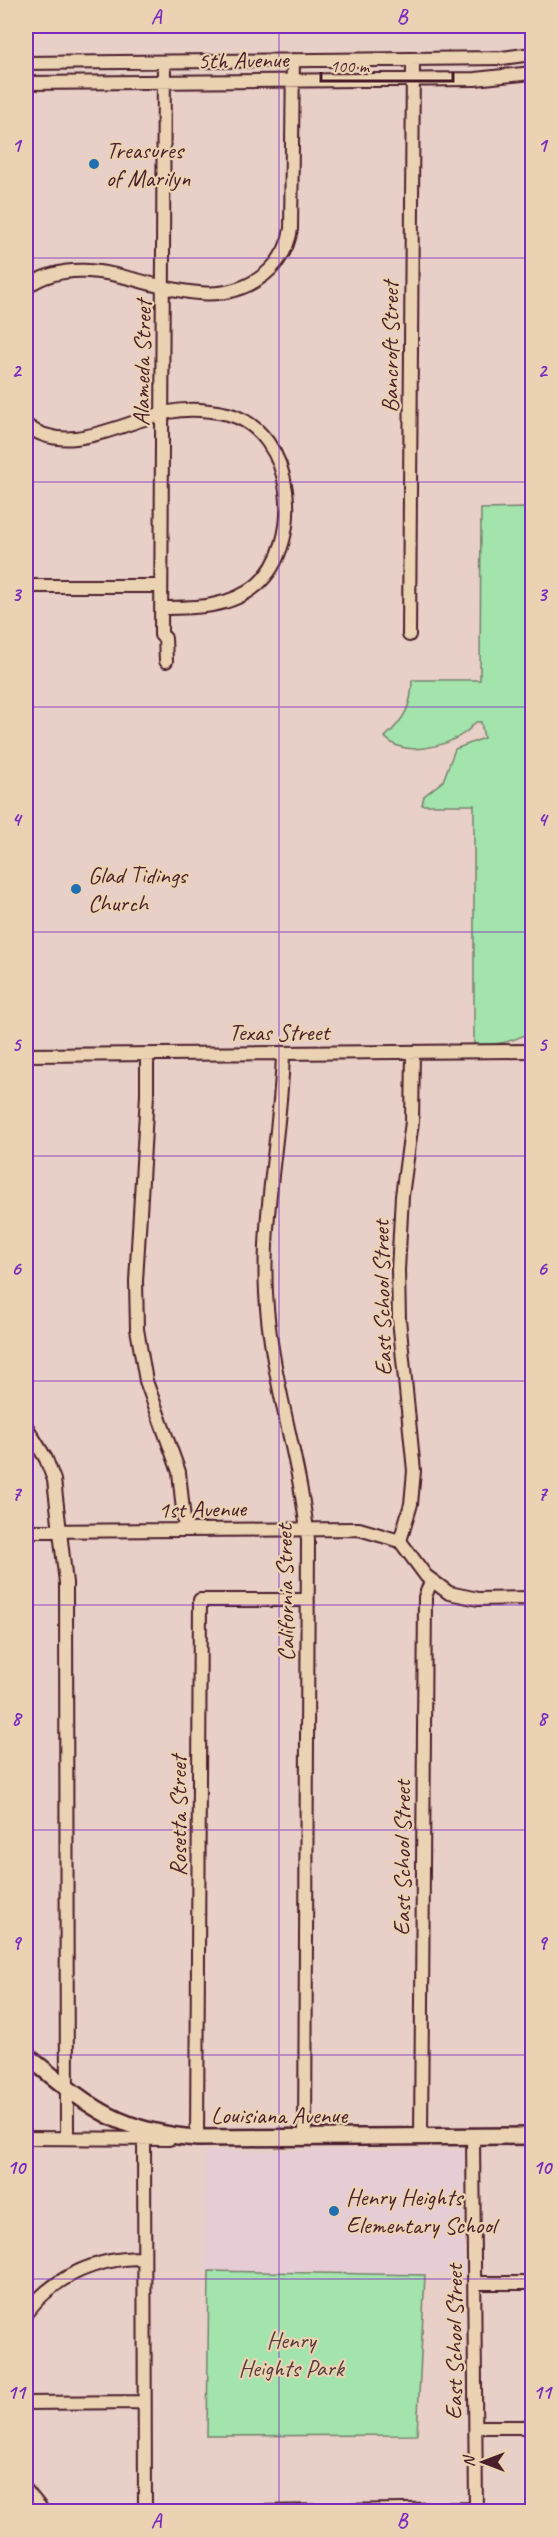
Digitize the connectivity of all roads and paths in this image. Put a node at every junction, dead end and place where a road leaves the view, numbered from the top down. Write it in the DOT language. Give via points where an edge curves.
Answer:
graph roads {
  1 [pos="532,54"];
  2 [pos="293,60"];
  3 [pos="413,60"];
  4 [pos="164,62"];
  5 [pos="26,63"];
  6 [pos="532,73"];
  7 [pos="413,79"];
  8 [pos="293,80"];
  9 [pos="165,82"];
  10 [pos="26,83"];
  11 [pos="26,287"];
  12 [pos="164,287"];
  13 [pos="162,413"];
  14 [pos="26,425"];
  15 [pos="26,586"];
  16 [pos="161,586"];
  17 [pos="161,608"];
  18 [pos="409,635"];
  19 [pos="165,661"];
  20 [pos="532,1051"];
  21 [pos="413,1052"];
  22 [pos="283,1053"];
  23 [pos="147,1054"];
  24 [pos="26,1055"];
  25 [pos="26,1426"];
  26 [pos="307,1529"];
  27 [pos="185,1530"];
  28 [pos="26,1531"];
  29 [pos="62,1531"];
  30 [pos="400,1541"];
  31 [pos="431,1581"];
  32 [pos="532,1598"];
  33 [pos="307,1600"];
  34 [pos="26,2055"];
  35 [pos="66,2087"];
  36 [pos="143,2135"];
  37 [pos="473,2136"];
  38 [pos="532,2136"];
  39 [pos="304,2137"];
  40 [pos="421,2137"];
  41 [pos="26,2138"];
  42 [pos="67,2138"];
  43 [pos="197,2138"];
  44 [pos="143,2258"];
  45 [pos="475,2283"];
  46 [pos="532,2283"];
  47 [pos="26,2313"];
  48 [pos="144,2402"];
  49 [pos="26,2403"];
  50 [pos="476,2427"];
  51 [pos="532,2427"];
  52 [pos="26,2490"];
  53 [pos="476,2510"];
  54 [pos="44,2511"];
  55 [pos="145,2511"];
  56 [pos="257,2511"];
  1 -- 3 [label="street, 5th Avenue"];
  2 -- 3 [label="street, 5th Avenue"];
  2 -- 4 [label="street, 5th Avenue"];
  2 -- 8 [label="street"];
  3 -- 7 [label="street, Bancroft Street"];
  4 -- 5 [label="street, 5th Avenue"];
  4 -- 9 [label="street, Alameda Street"];
  6 -- 7 [label="street, 5th Avenue" via="507,78"];
  7 -- 8 [label="street, 5th Avenue"];
  7 -- 18 [label="street, Bancroft Street"];
  8 -- 9 [label="street, 5th Avenue"];
  8 -- 12 [label="street" via="291,229 283,254 262,277 223,293 202,294"];
  9 -- 10 [label="street, 5th Avenue"];
  9 -- 12 [label="street, Alameda Street"];
  11 -- 12 [label="street" via="45,276 74,271 114,273"];
  12 -- 13 [label="street, Alameda Street"];
  13 -- 14 [label="street" via="72,439 50,438"];
  13 -- 16 [label="street, Alameda Street"];
  13 -- 17 [label="street" via="214,412 250,423 274,449 282,469 286,502 276,558 256,586 215,605"];
  15 -- 16 [label="street"];
  16 -- 17 [label="street, Alameda Street"];
  17 -- 19 [label="street, Alameda Street"];
  20 -- 21 [label="street, Texas Street"];
  21 -- 22 [label="street, Texas Street"];
  21 -- 30 [label="street, East School Street" via="412,1122 398,1270 414,1471 411,1504"];
  22 -- 23 [label="street, Texas Street"];
  22 -- 26 [label="street, California Street" via="267,1220 266,1292 274,1358"];
  23 -- 24 [label="street, Texas Street"];
  23 -- 27 [label="street" via="137,1329 146,1381 179,1472"];
  25 -- 29 [label="street" via="53,1474"];
  26 -- 27 [label="street, 1st Avenue"];
  26 -- 30 [label="street, 1st Avenue" via="363,1529"];
  26 -- 33 [label="street, California Street"];
  27 -- 29 [label="street, 1st Avenue"];
  28 -- 29 [label="street, 1st Avenue"];
  29 -- 35 [label="street" via="66,1597"];
  30 -- 31 [label="street"];
  31 -- 32 [label="street" via="468,1599"];
  31 -- 40 [label="street, East School Street" via="425,1597"];
  33 -- 39 [label="street, California Street"];
  33 -- 43 [label="street, Rosetta Street" via="201,1600"];
  34 -- 35 [label="main road, Louisiana Avenue"];
  35 -- 36 [label="main road, Louisiana Avenue"];
  35 -- 42 [label="street"];
  36 -- 42 [label="street"];
  36 -- 43 [label="main road, Louisiana Avenue"];
  36 -- 44 [label="street"];
  37 -- 38 [label="main road, Louisiana Avenue"];
  37 -- 40 [label="main road, Louisiana Avenue"];
  37 -- 45 [label="street, East School Street"];
  39 -- 40 [label="main road, Louisiana Avenue"];
  39 -- 43 [label="main road, Louisiana Avenue"];
  41 -- 42 [label="street"];
  44 -- 47 [label="street" via="108,2261 75,2272 52,2286"];
  44 -- 48 [label="street"];
  45 -- 46 [label="street"];
  45 -- 50 [label="street, East School Street"];
  48 -- 49 [label="street"];
  48 -- 55 [label="street"];
  50 -- 51 [label="street"];
  50 -- 53 [label="street, East School Street"];
  52 -- 54 [label="street"];
  53 -- 56 [label="street"];
}
